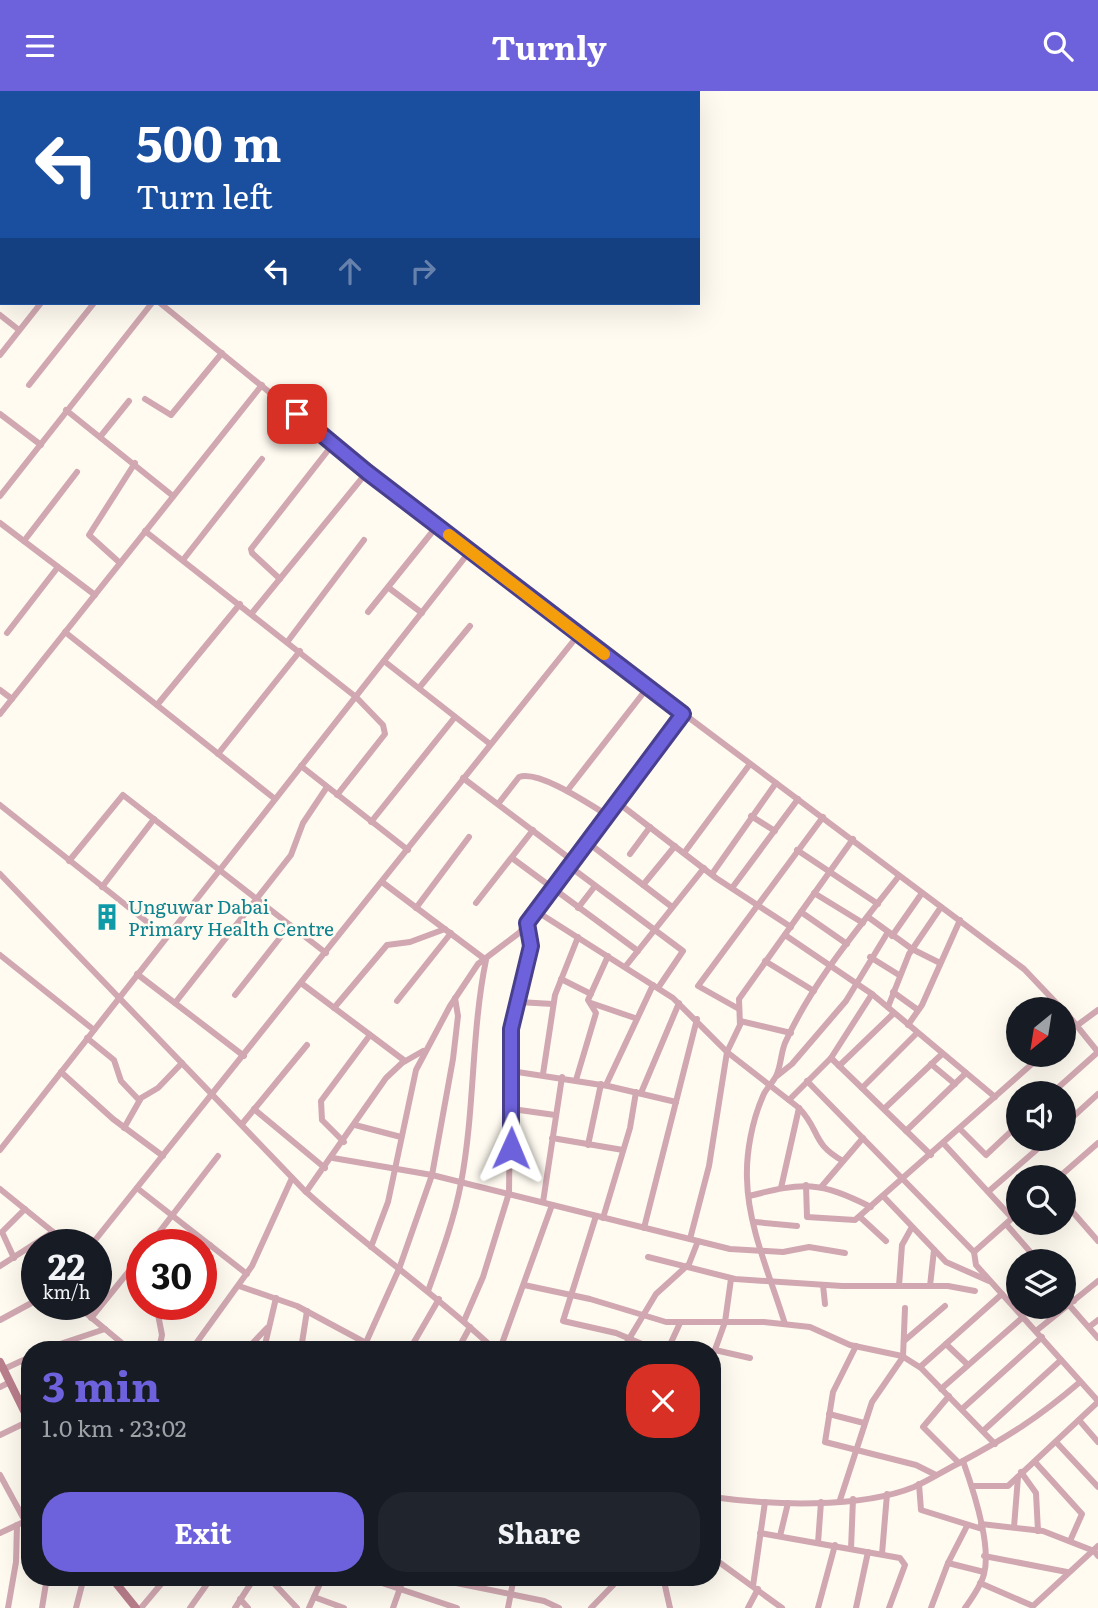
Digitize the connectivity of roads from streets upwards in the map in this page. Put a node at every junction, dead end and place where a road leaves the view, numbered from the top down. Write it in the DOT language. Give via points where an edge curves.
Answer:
graph roads {
  1 [pos="39,305"];
  2 [pos="92,305"];
  3 [pos="150,305"];
  4 [pos="162,305"];
  5 [pos="0,314"];
  6 [pos="19,330"];
  7 [pos="222,353"];
  8 [pos="0,355"];
  9 [pos="29,385"];
  10 [pos="262,385"];
  11 [pos="145,399"];
  12 [pos="129,401"];
  13 [pos="66,410"];
  14 [pos="3,416"];
  15 [pos="0,426"];
  16 [pos="100,437"];
  17 [pos="333,443"];
  18 [pos="41,445"];
  19 [pos="262,459"];
  20 [pos="135,463"];
  21 [pos="77,472"];
  22 [pos="367,472"];
  23 [pos="0,496"];
  24 [pos="173,496"];
  25 [pos="0,523"];
  26 [pos="437,526"];
  27 [pos="145,531"];
  28 [pos="364,540"];
  29 [pos="24,541"];
  30 [pos="470,551"];
  31 [pos="183,560"];
  32 [pos="120,563"];
  33 [pos="58,567"];
  34 [pos="280,579"];
  35 [pos="389,588"];
  36 [pos="95,595"];
  37 [pos="240,604"];
  38 [pos="368,612"];
  39 [pos="252,613"];
  40 [pos="422,613"];
  41 [pos="470,627"];
  42 [pos="65,632"];
  43 [pos="7,633"];
  44 [pos="579,635"];
  45 [pos="288,642"];
  46 [pos="300,651"];
  47 [pos="384,661"];
  48 [pos="648,687"];
  49 [pos="419,688"];
  50 [pos="0,690"];
  51 [pos="356,697"];
  52 [pos="12,699"];
  53 [pos="157,705"];
  54 [pos="0,714"];
  55 [pos="683,714"];
  56 [pos="455,717"];
  57 [pos="490,744"];
  58 [pos="218,754"];
  59 [pos="750,764"];
  60 [pos="301,766"];
  61 [pos="463,778"];
  62 [pos="776,783"];
  63 [pos="327,787"];
  64 [pos="567,791"];
  65 [pos="337,795"];
  66 [pos="275,799"];
  67 [pos="798,799"];
  68 [pos="617,801"];
  69 [pos="498,804"];
  70 [pos="0,805"];
  71 [pos="607,815"];
  72 [pos="751,816"];
  73 [pos="822,817"];
  74 [pos="154,819"];
  75 [pos="371,822"];
  76 [pos="650,827"];
  77 [pos="533,830"];
  78 [pos="775,831"];
  79 [pos="469,837"];
  80 [pos="853,839"];
  81 [pos="587,842"];
  82 [pos="675,846"];
  83 [pos="408,850"];
  84 [pos="797,850"];
  85 [pos="684,853"];
  86 [pos="630,854"];
  87 [pos="512,858"];
  88 [pos="69,860"];
  89 [pos="571,864"];
  90 [pos="704,868"];
  91 [pos="219,870"];
  92 [pos="829,872"];
  93 [pos="0,874"];
  94 [pos="712,874"];
  95 [pos="899,876"];
  96 [pos="382,882"];
  97 [pos="643,885"];
  98 [pos="594,886"];
  99 [pos="102,887"];
  100 [pos="732,888"];
  101 [pos="552,889"];
  102 [pos="814,893"];
  103 [pos="922,893"];
  104 [pos="258,901"];
  105 [pos="476,903"];
  106 [pos="878,904"];
  107 [pos="758,906"];
  108 [pos="672,907"];
  109 [pos="941,907"];
  110 [pos="416,908"];
  111 [pos="578,908"];
  112 [pos="536,911"];
  113 [pos="801,912"];
  114 [pos="865,920"];
  115 [pos="960,920"];
  116 [pos="527,923"];
  117 [pos="290,925"];
  118 [pos="790,927"];
  119 [pos="653,930"];
  120 [pos="448,931"];
  121 [pos="890,934"];
  122 [pos="785,935"];
  123 [pos="166,937"];
  124 [pos="578,937"];
  125 [pos="847,944"];
  126 [pos="912,949"];
  127 [pos="638,951"];
  128 [pos="326,953"];
  129 [pos="0,955"];
  130 [pos="608,956"];
  131 [pos="870,957"];
  132 [pos="486,960"];
  133 [pos="765,961"];
  134 [pos="940,963"];
  135 [pos="830,966"];
  136 [pos="625,967"];
  137 [pos="137,974"];
  138 [pos="899,975"];
  139 [pos="561,979"];
  140 [pos="301,983"];
  141 [pos="856,983"];
  142 [pos="656,986"];
  143 [pos="814,991"];
  144 [pos="893,992"];
  145 [pos="591,994"];
  146 [pos="872,994"];
  147 [pos="235,995"];
  148 [pos="1051,997"];
  149 [pos="118,998"];
  150 [pos="455,998"];
  151 [pos="397,1001"];
  152 [pos="518,1002"];
  153 [pos="175,1003"];
  154 [pos="589,1003"];
  155 [pos="679,1003"];
  156 [pos="553,1004"];
  157 [pos="888,1007"];
  158 [pos="334,1008"];
  159 [pos="740,1009"];
  160 [pos="918,1010"];
  161 [pos="1098,1010"];
  162 [pos="894,1013"];
  163 [pos="635,1018"];
  164 [pos="696,1019"];
  165 [pos="740,1021"];
  166 [pos="1076,1024"];
  167 [pos="908,1025"];
  168 [pos="94,1030"];
  169 [pos="791,1033"];
  170 [pos="917,1033"];
  171 [pos="370,1035"];
  172 [pos="87,1038"];
  173 [pos="307,1045"];
  174 [pos="425,1051"];
  175 [pos="727,1052"];
  176 [pos="1098,1052"];
  177 [pos="942,1053"];
  178 [pos="244,1056"];
  179 [pos="831,1058"];
  180 [pos="405,1061"];
  181 [pos="182,1063"];
  182 [pos="931,1064"];
  183 [pos="839,1066"];
  184 [pos="1029,1067"];
  185 [pos="510,1071"];
  186 [pos="61,1072"];
  187 [pos="966,1073"];
  188 [pos="543,1074"];
  189 [pos="777,1076"];
  190 [pos="562,1077"];
  191 [pos="576,1080"];
  192 [pos="807,1081"];
  193 [pos="1066,1081"];
  194 [pos="954,1084"];
  195 [pos="603,1085"];
  196 [pos="768,1085"];
  197 [pos="862,1088"];
  198 [pos="639,1093"];
  199 [pos="213,1094"];
  200 [pos="1098,1094"];
  201 [pos="995,1097"];
  202 [pos="139,1100"];
  203 [pos="789,1100"];
  204 [pos="676,1102"];
  205 [pos="799,1108"];
  206 [pos="254,1109"];
  207 [pos="512,1109"];
  208 [pos="884,1109"];
  209 [pos="1076,1114"];
  210 [pos="555,1115"];
  211 [pos="242,1124"];
  212 [pos="355,1125"];
  213 [pos="124,1128"];
  214 [pos="960,1129"];
  215 [pos="906,1131"];
  216 [pos="1006,1136"];
  217 [pos="401,1137"];
  218 [pos="863,1137"];
  219 [pos="552,1138"];
  220 [pos="344,1142"];
  221 [pos="944,1144"];
  222 [pos="588,1145"];
  223 [pos="1097,1147"];
  224 [pos="0,1150"];
  225 [pos="623,1150"];
  226 [pos="1035,1151"];
  227 [pos="931,1155"];
  228 [pos="163,1156"];
  229 [pos="218,1156"];
  230 [pos="333,1158"];
  231 [pos="844,1161"];
  232 [pos="1074,1165"];
  233 [pos="326,1168"];
  234 [pos="396,1171"];
  235 [pos="432,1175"];
  236 [pos="292,1178"];
  237 [pos="904,1178"];
  238 [pos="461,1182"];
  239 [pos="806,1185"];
  240 [pos="822,1186"];
  241 [pos="137,1188"];
  242 [pos="781,1188"];
  243 [pos="0,1189"];
  244 [pos="989,1191"];
  245 [pos="306,1192"];
  246 [pos="509,1193"];
  247 [pos="749,1196"];
  248 [pos="883,1196"];
  249 [pos="543,1202"];
  250 [pos="552,1205"];
  251 [pos="1006,1206"];
  252 [pos="871,1207"];
  253 [pos="25,1209"];
  254 [pos="171,1215"];
  255 [pos="1076,1216"];
  256 [pos="600,1217"];
  257 [pos="860,1217"];
  258 [pos="755,1222"];
  259 [pos="1006,1224"];
  260 [pos="797,1226"];
  261 [pos="912,1227"];
  262 [pos="49,1229"];
  263 [pos="104,1229"];
  264 [pos="161,1229"];
  265 [pos="189,1229"];
  266 [pos="644,1229"];
  267 [pos="1016,1235"];
  268 [pos="694,1240"];
  269 [pos="886,1241"];
  270 [pos="1098,1241"];
  271 [pos="371,1247"];
  272 [pos="1028,1249"];
  273 [pos="217,1250"];
  274 [pos="934,1250"];
  275 [pos="761,1251"];
  276 [pos="974,1252"];
  277 [pos="21,1253"];
  278 [pos="845,1253"];
  279 [pos="14,1258"];
  280 [pos="648,1258"];
  281 [pos="0,1266"];
  282 [pos="685,1268"];
  283 [pos="400,1269"];
  284 [pos="964,1271"];
  285 [pos="247,1274"];
  286 [pos="126,1275"];
  287 [pos="731,1279"];
  288 [pos="771,1281"];
  289 [pos="991,1281"];
  290 [pos="1098,1281"];
  291 [pos="524,1285"];
  292 [pos="823,1285"];
  293 [pos="239,1286"];
  294 [pos="899,1286"];
  295 [pos="930,1286"];
  296 [pos="960,1287"];
  297 [pos="428,1290"];
  298 [pos="975,1291"];
  299 [pos="112,1293"];
  300 [pos="1002,1294"];
  301 [pos="572,1296"];
  302 [pos="276,1298"];
  303 [pos="1006,1298"];
  304 [pos="439,1299"];
  305 [pos="1076,1299"];
  306 [pos="825,1304"];
  307 [pos="945,1306"];
  308 [pos="905,1308"];
  309 [pos="21,1309"];
  310 [pos="1076,1310"];
  311 [pos="307,1311"];
  312 [pos="644,1315"];
  313 [pos="1021,1319"];
  314 [pos="1025,1319"];
  315 [pos="1054,1319"];
  316 [pos="0,1320"];
  317 [pos="94,1320"];
  318 [pos="160,1320"];
  319 [pos="1098,1320"];
  320 [pos="464,1321"];
  321 [pos="725,1322"];
  322 [pos="680,1324"];
  323 [pos="785,1324"];
  324 [pos="268,1326"];
  325 [pos="470,1327"];
  326 [pos="1089,1327"];
  327 [pos="105,1329"];
  328 [pos="1039,1334"];
  329 [pos="1098,1338"];
  330 [pos="629,1339"];
  331 [pos="70,1341"];
  332 [pos="117,1341"];
  333 [pos="161,1341"];
  334 [pos="198,1341"];
  335 [pos="254,1341"];
  336 [pos="265,1341"];
  337 [pos="302,1341"];
  338 [pos="357,1341"];
  339 [pos="367,1341"];
  340 [pos="415,1341"];
  341 [pos="462,1341"];
  342 [pos="486,1341"];
  343 [pos="503,1341"];
  344 [pos="634,1341"];
  345 [pos="672,1341"];
  346 [pos="718,1341"];
  347 [pos="903,1341"];
  348 [pos="946,1344"];
  349 [pos="856,1346"];
  350 [pos="721,1351"];
  351 [pos="903,1357"];
  352 [pos="750,1358"];
  353 [pos="21,1360"];
  354 [pos="1061,1360"];
  355 [pos="968,1365"];
  356 [pos="2,1366"];
  357 [pos="920,1367"];
  358 [pos="10,1382"];
  359 [pos="1080,1383"];
  360 [pos="0,1387"];
  361 [pos="941,1388"];
  362 [pos="948,1396"];
  363 [pos="1098,1401"];
  364 [pos="21,1405"];
  365 [pos="962,1409"];
  366 [pos="829,1414"];
  367 [pos="1079,1420"];
  368 [pos="864,1423"];
  369 [pos="21,1426"];
  370 [pos="983,1431"];
  371 [pos="0,1435"];
  372 [pos="1056,1442"];
  373 [pos="1098,1442"];
  374 [pos="995,1444"];
  375 [pos="854,1450"];
  376 [pos="961,1462"];
  377 [pos="1035,1462"];
  378 [pos="1019,1474"];
  379 [pos="936,1475"];
  380 [pos="1,1480"];
  381 [pos="919,1484"];
  382 [pos="972,1486"];
  383 [pos="1098,1487"];
  384 [pos="887,1494"];
  385 [pos="721,1498"];
  386 [pos="840,1500"];
  387 [pos="853,1500"];
  388 [pos="765,1502"];
  389 [pos="821,1502"];
  390 [pos="788,1503"];
  391 [pos="21,1511"];
  392 [pos="21,1523"];
  393 [pos="17,1525"];
  394 [pos="967,1526"];
  395 [pos="982,1526"];
  396 [pos="1014,1527"];
  397 [pos="1038,1531"];
  398 [pos="0,1533"];
  399 [pos="760,1533"];
  400 [pos="780,1536"];
  401 [pos="1070,1541"];
  402 [pos="818,1543"];
  403 [pos="835,1545"];
  404 [pos="851,1549"];
  405 [pos="1097,1551"];
  406 [pos="868,1552"];
  407 [pos="882,1554"];
  408 [pos="984,1556"];
  409 [pos="721,1563"];
  410 [pos="948,1563"];
  411 [pos="984,1572"];
  412 [pos="1067,1572"];
  413 [pos="980,1583"];
  414 [pos="46,1586"];
  415 [pos="82,1586"];
  416 [pos="120,1586"];
  417 [pos="159,1586"];
  418 [pos="206,1586"];
  419 [pos="249,1586"];
  420 [pos="277,1586"];
  421 [pos="318,1586"];
  422 [pos="388,1586"];
  423 [pos="401,1586"];
  424 [pos="471,1586"];
  425 [pos="512,1586"];
  426 [pos="610,1586"];
  427 [pos="665,1586"];
  428 [pos="755,1587"];
  429 [pos="399,1590"];
  430 [pos="511,1594"];
  431 [pos="313,1597"];
  432 [pos="240,1599"];
  433 [pos="1024,1606"];
  434 [pos="1039,1606"];
  435 [pos="8,1608"];
  436 [pos="42,1608"];
  437 [pos="76,1608"];
  438 [pos="139,1608"];
  439 [pos="190,1608"];
  440 [pos="234,1608"];
  441 [pos="248,1608"];
  442 [pos="298,1608"];
  443 [pos="309,1608"];
  444 [pos="344,1608"];
  445 [pos="393,1608"];
  446 [pos="457,1608"];
  447 [pos="508,1608"];
  448 [pos="559,1608"];
  449 [pos="591,1608"];
  450 [pos="670,1608"];
  451 [pos="748,1608"];
  452 [pos="782,1608"];
  453 [pos="818,1608"];
  454 [pos="856,1608"];
  455 [pos="889,1608"];
  456 [pos="931,1608"];
  457 [pos="965,1608"];
  1 -- 6 [label="street"];
  2 -- 9 [label="street"];
  3 -- 13 [label="street"];
  4 -- 7 [label="street"];
  5 -- 6 [label="street"];
  6 -- 8 [label="street"];
  7 -- 10 [label="street"];
  7 -- 11 [label="street" via="171,415"];
  10 -- 17 [label="street"];
  10 -- 24 [label="street"];
  12 -- 16 [label="street"];
  13 -- 16 [label="street"];
  13 -- 18 [label="street"];
  14 -- 15 [label="street"];
  14 -- 18 [label="street"];
  16 -- 20 [label="street"];
  17 -- 22 [label="street"];
  17 -- 34 [label="street" via="251,549"];
  18 -- 23 [label="street"];
  19 -- 31 [label="street"];
  20 -- 24 [label="street"];
  20 -- 32 [label="street" via="89,535"];
  21 -- 29 [label="street"];
  22 -- 26 [label="street"];
  22 -- 34 [label="street"];
  24 -- 27 [label="street"];
  25 -- 29 [label="street"];
  26 -- 30 [label="street"];
  26 -- 35 [label="street"];
  27 -- 31 [label="street"];
  27 -- 32 [label="street"];
  28 -- 45 [label="street"];
  29 -- 33 [label="street"];
  30 -- 40 [label="street"];
  30 -- 44 [label="street"];
  31 -- 37 [label="street"];
  32 -- 36 [label="street"];
  33 -- 36 [label="street"];
  33 -- 43 [label="street"];
  34 -- 39 [label="street"];
  35 -- 38 [label="street"];
  35 -- 40 [label="street"];
  36 -- 42 [label="street"];
  37 -- 39 [label="street"];
  37 -- 53 [label="street"];
  39 -- 45 [label="street"];
  40 -- 47 [label="street"];
  41 -- 49 [label="street"];
  42 -- 52 [label="street"];
  42 -- 53 [label="street"];
  44 -- 48 [label="street"];
  44 -- 57 [label="street"];
  45 -- 46 [label="street"];
  46 -- 51 [label="street"];
  46 -- 58 [label="street"];
  47 -- 49 [label="street"];
  47 -- 51 [label="street"];
  48 -- 55 [label="street"];
  48 -- 64 [label="street"];
  49 -- 56 [label="street"];
  50 -- 52 [label="street"];
  51 -- 60 [label="street"];
  51 -- 65 [label="street" via="383,725 385,734"];
  52 -- 54 [label="street"];
  53 -- 58 [label="street"];
  55 -- 59 [label="street"];
  55 -- 68 [label="street"];
  56 -- 57 [label="street"];
  56 -- 75 [label="street"];
  57 -- 61 [label="street"];
  58 -- 66 [label="street"];
  59 -- 62 [label="street"];
  59 -- 85 [label="street"];
  60 -- 63 [label="street"];
  60 -- 66 [label="street"];
  61 -- 69 [label="street"];
  61 -- 83 [label="street"];
  62 -- 67 [label="street"];
  62 -- 72 [label="street"];
  63 -- 65 [label="street"];
  63 -- 104 [label="street" via="303,823 295,848"];
  64 -- 69 [label="street" via="524,775"];
  64 -- 71 [label="street"];
  65 -- 75 [label="street"];
  66 -- 91 [label="street"];
  67 -- 73 [label="street"];
  67 -- 78 [label="street"];
  68 -- 71 [label="street"];
  68 -- 76 [label="street"];
  69 -- 77 [label="street"];
  70 -- 88 [label="street"];
  71 -- 81 [label="street"];
  72 -- 78 [label="street"];
  72 -- 94 [label="street"];
  73 -- 80 [label="street"];
  73 -- 84 [label="street"];
  74 -- 88 [label="street" via="120,795"];
  74 -- 91 [label="street"];
  74 -- 99 [label="street"];
  75 -- 83 [label="street"];
  76 -- 82 [label="street"];
  76 -- 86 [label="street"];
  77 -- 87 [label="street"];
  77 -- 89 [label="street"];
  78 -- 100 [label="street"];
  79 -- 110 [label="street"];
  80 -- 92 [label="street"];
  80 -- 95 [label="street"];
  81 -- 89 [label="street"];
  81 -- 97 [label="street"];
  82 -- 85 [label="street"];
  82 -- 97 [label="street"];
  83 -- 96 [label="street"];
  84 -- 92 [label="street"];
  84 -- 107 [label="street"];
  85 -- 90 [label="street"];
  87 -- 101 [label="street"];
  87 -- 105 [label="street"];
  88 -- 99 [label="street"];
  89 -- 98 [label="street"];
  89 -- 101 [label="street"];
  90 -- 94 [label="street"];
  90 -- 108 [label="street"];
  91 -- 104 [label="street"];
  91 -- 123 [label="street"];
  92 -- 102 [label="street"];
  92 -- 106 [label="street"];
  93 -- 149 [label="street"];
  94 -- 100 [label="street"];
  95 -- 103 [label="street"];
  95 -- 106 [label="street"];
  96 -- 110 [label="street"];
  96 -- 128 [label="street"];
  97 -- 108 [label="street"];
  98 -- 111 [label="street"];
  98 -- 119 [label="street"];
  99 -- 123 [label="street"];
  100 -- 107 [label="street"];
  101 -- 111 [label="street"];
  101 -- 112 [label="street"];
  102 -- 113 [label="street"];
  102 -- 114 [label="street"];
  103 -- 109 [label="street"];
  103 -- 121 [label="street"];
  104 -- 117 [label="street"];
  104 -- 153 [label="street"];
  106 -- 114 [label="street"];
  107 -- 118 [label="street"];
  107 -- 159 [label="street" via="698,986"];
  108 -- 119 [label="street"];
  109 -- 115 [label="street"];
  109 -- 126 [label="street"];
  110 -- 120 [label="street"];
  111 -- 127 [label="street"];
  112 -- 116 [label="street"];
  112 -- 124 [label="street"];
  113 -- 118 [label="street"];
  113 -- 125 [label="street"];
  114 -- 121 [label="street"];
  114 -- 125 [label="street"];
  115 -- 134 [label="street"];
  115 -- 148 [label="street" via="1024,969"];
  116 -- 132 [label="street"];
  116 -- 152 [label="street" via="531,946"];
  117 -- 128 [label="street"];
  117 -- 147 [label="street"];
  118 -- 122 [label="street"];
  119 -- 127 [label="street"];
  119 -- 142 [label="street" via="683,952"];
  120 -- 132 [label="street"];
  120 -- 151 [label="street"];
  120 -- 158 [label="street" via="387,945"];
  121 -- 126 [label="street"];
  121 -- 131 [label="street"];
  122 -- 133 [label="street"];
  122 -- 135 [label="street"];
  123 -- 137 [label="street"];
  124 -- 130 [label="street"];
  124 -- 139 [label="street"];
  125 -- 135 [label="street"];
  126 -- 134 [label="street"];
  126 -- 138 [label="street"];
  127 -- 136 [label="street"];
  128 -- 140 [label="street"];
  129 -- 168 [label="street"];
  130 -- 136 [label="street"];
  130 -- 145 [label="street"];
  131 -- 138 [label="street"];
  131 -- 141 [label="street"];
  132 -- 150 [label="street"];
  132 -- 238 [label="street"];
  133 -- 143 [label="street"];
  133 -- 159 [label="street" via="742,993"];
  134 -- 160 [label="street"];
  135 -- 141 [label="street"];
  135 -- 143 [label="street"];
  136 -- 142 [label="street"];
  137 -- 149 [label="street"];
  137 -- 153 [label="street"];
  138 -- 144 [label="street"];
  139 -- 145 [label="street"];
  139 -- 156 [label="street"];
  140 -- 158 [label="street"];
  140 -- 178 [label="street"];
  141 -- 146 [label="street"];
  141 -- 189 [label="street" via="821,1033"];
  142 -- 155 [label="street"];
  142 -- 163 [label="street"];
  143 -- 169 [label="street"];
  144 -- 157 [label="street"];
  144 -- 160 [label="street"];
  145 -- 154 [label="street"];
  146 -- 157 [label="street"];
  146 -- 179 [label="street"];
  149 -- 168 [label="street"];
  149 -- 181 [label="street"];
  150 -- 174 [label="street"];
  150 -- 235 [label="street" via="458,1016 453,1059"];
  152 -- 156 [label="street"];
  152 -- 185 [label="street" via="511,1029"];
  153 -- 178 [label="street"];
  154 -- 163 [label="street"];
  154 -- 191 [label="street" via="596,1013"];
  155 -- 164 [label="street"];
  155 -- 198 [label="street"];
  156 -- 188 [label="street"];
  157 -- 162 [label="street"];
  158 -- 171 [label="street"];
  159 -- 165 [label="street"];
  160 -- 167 [label="street"];
  161 -- 166 [label="street"];
  162 -- 167 [label="street"];
  162 -- 183 [label="street"];
  163 -- 195 [label="street"];
  164 -- 175 [label="street"];
  164 -- 204 [label="street"];
  165 -- 169 [label="street"];
  165 -- 175 [label="street"];
  166 -- 176 [label="street"];
  167 -- 170 [label="street"];
  168 -- 172 [label="street"];
  169 -- 189 [label="street"];
  170 -- 177 [label="street"];
  170 -- 197 [label="street"];
  171 -- 180 [label="street"];
  171 -- 220 [label="street" via="321,1101 322,1119"];
  172 -- 186 [label="street"];
  172 -- 202 [label="street" via="114,1060 121,1081"];
  173 -- 206 [label="street"];
  174 -- 180 [label="street"];
  174 -- 217 [label="street" via="416,1070"];
  175 -- 196 [label="street"];
  175 -- 268 [label="street"];
  176 -- 193 [label="street"];
  177 -- 182 [label="street"];
  177 -- 187 [label="street"];
  178 -- 199 [label="street"];
  179 -- 183 [label="street"];
  179 -- 192 [label="street"];
  180 -- 212 [label="street" via="386,1077"];
  181 -- 199 [label="street"];
  181 -- 202 [label="street"];
  182 -- 194 [label="street"];
  182 -- 208 [label="street"];
  183 -- 197 [label="street"];
  184 -- 201 [label="street"];
  185 -- 188 [label="street"];
  185 -- 207 [label="street"];
  186 -- 213 [label="street"];
  186 -- 224 [label="street"];
  187 -- 194 [label="street"];
  187 -- 201 [label="street"];
  188 -- 190 [label="street"];
  189 -- 196 [label="street"];
  190 -- 191 [label="street"];
  190 -- 210 [label="street"];
  191 -- 195 [label="street"];
  192 -- 203 [label="street"];
  192 -- 218 [label="street"];
  194 -- 215 [label="street"];
  195 -- 198 [label="street"];
  195 -- 222 [label="street"];
  196 -- 203 [label="street"];
  196 -- 247 [label="street" via="754,1122 747,1161"];
  197 -- 208 [label="street"];
  198 -- 204 [label="street"];
  198 -- 225 [label="street"];
  199 -- 211 [label="street"];
  199 -- 228 [label="street"];
  200 -- 209 [label="street"];
  201 -- 214 [label="street"];
  202 -- 213 [label="street"];
  203 -- 205 [label="street"];
  204 -- 266 [label="street"];
  205 -- 231 [label="street" via="824,1150"];
  205 -- 242 [label="street"];
  206 -- 211 [label="street"];
  206 -- 233 [label="street"];
  207 -- 210 [label="street"];
  207 -- 246 [label="street"];
  208 -- 215 [label="street"];
  210 -- 219 [label="street"];
  211 -- 236 [label="street"];
  212 -- 217 [label="street"];
  212 -- 220 [label="street"];
  213 -- 228 [label="street"];
  214 -- 216 [label="street" via="986,1155"];
  214 -- 221 [label="street"];
  215 -- 227 [label="street"];
  217 -- 234 [label="street"];
  218 -- 231 [label="street"];
  218 -- 237 [label="street"];
  219 -- 222 [label="street"];
  219 -- 249 [label="street"];
  220 -- 230 [label="street"];
  221 -- 227 [label="street"];
  221 -- 244 [label="street"];
  222 -- 225 [label="street"];
  223 -- 232 [label="street"];
  225 -- 256 [label="street"];
  226 -- 244 [label="street"];
  227 -- 237 [label="street"];
  228 -- 241 [label="street"];
  229 -- 254 [label="street"];
  230 -- 233 [label="street"];
  230 -- 234 [label="street"];
  231 -- 240 [label="street"];
  233 -- 245 [label="street"];
  234 -- 235 [label="street"];
  234 -- 271 [label="street"];
  235 -- 238 [label="street"];
  235 -- 283 [label="street"];
  236 -- 245 [label="street"];
  236 -- 285 [label="street"];
  237 -- 248 [label="street"];
  237 -- 276 [label="street"];
  238 -- 246 [label="street"];
  238 -- 297 [label="street"];
  239 -- 240 [label="street"];
  239 -- 242 [label="street"];
  239 -- 257 [label="street" via="807,1217 849,1222"];
  240 -- 252 [label="street"];
  241 -- 254 [label="street"];
  241 -- 263 [label="street"];
  242 -- 247 [label="street"];
  243 -- 253 [label="street"];
  244 -- 251 [label="street"];
  245 -- 271 [label="street"];
  246 -- 249 [label="street"];
  246 -- 320 [label="street"];
  247 -- 258 [label="street"];
  248 -- 252 [label="street"];
  248 -- 261 [label="street"];
  249 -- 250 [label="street"];
  250 -- 256 [label="street"];
  250 -- 291 [label="street"];
  252 -- 257 [label="street"];
  253 -- 262 [label="street"];
  253 -- 279 [label="street" via="2,1232"];
  254 -- 264 [label="street"];
  254 -- 265 [label="street"];
  255 -- 270 [label="street"];
  256 -- 266 [label="street"];
  256 -- 301 [label="street"];
  257 -- 269 [label="street"];
  258 -- 260 [label="street"];
  258 -- 275 [label="street"];
  259 -- 276 [label="street"];
  261 -- 274 [label="street"];
  261 -- 294 [label="street" via="902,1245"];
  266 -- 268 [label="street"];
  267 -- 272 [label="street"];
  268 -- 275 [label="street"];
  268 -- 282 [label="street"];
  271 -- 283 [label="street"];
  273 -- 285 [label="street"];
  274 -- 284 [label="street"];
  274 -- 295 [label="street"];
  275 -- 278 [label="street" via="809,1247"];
  275 -- 288 [label="street"];
  276 -- 289 [label="street" via="973,1261"];
  277 -- 279 [label="street"];
  279 -- 281 [label="street"];
  280 -- 282 [label="street"];
  282 -- 287 [label="street"];
  282 -- 312 [label="street" via="660,1290"];
  283 -- 297 [label="street"];
  283 -- 339 [label="street"];
  284 -- 289 [label="street"];
  284 -- 296 [label="street"];
  285 -- 293 [label="street"];
  286 -- 299 [label="street"];
  287 -- 288 [label="street"];
  287 -- 321 [label="street"];
  288 -- 292 [label="street"];
  288 -- 323 [label="street"];
  289 -- 300 [label="street"];
  290 -- 305 [label="street"];
  291 -- 301 [label="street"];
  291 -- 343 [label="street"];
  292 -- 294 [label="street"];
  292 -- 306 [label="street"];
  293 -- 302 [label="street"];
  293 -- 334 [label="street"];
  294 -- 295 [label="street"];
  295 -- 296 [label="street"];
  296 -- 298 [label="street"];
  297 -- 304 [label="street"];
  300 -- 303 [label="street"];
  300 -- 348 [label="street"];
  301 -- 312 [label="street"];
  301 -- 330 [label="street" via="562,1317 565,1322"];
  302 -- 311 [label="street"];
  302 -- 324 [label="street"];
  304 -- 320 [label="street"];
  304 -- 340 [label="street"];
  307 -- 347 [label="street"];
  308 -- 347 [label="street"];
  309 -- 316 [label="street"];
  310 -- 326 [label="street"];
  311 -- 337 [label="street"];
  311 -- 338 [label="street"];
  312 -- 322 [label="street"];
  312 -- 330 [label="street"];
  313 -- 355 [label="street"];
  314 -- 328 [label="street"];
  315 -- 328 [label="street"];
  317 -- 327 [label="street"];
  318 -- 333 [label="street"];
  319 -- 326 [label="street"];
  320 -- 325 [label="street"];
  321 -- 322 [label="street"];
  321 -- 323 [label="street"];
  321 -- 346 [label="street"];
  322 -- 345 [label="street"];
  323 -- 349 [label="street" via="810,1327"];
  324 -- 335 [label="street"];
  324 -- 336 [label="street"];
  325 -- 341 [label="street"];
  325 -- 342 [label="street"];
  326 -- 329 [label="street"];
  327 -- 331 [label="street"];
  327 -- 332 [label="street"];
  328 -- 354 [label="street"];
  328 -- 365 [label="street"];
  330 -- 344 [label="street"];
  347 -- 351 [label="street"];
  348 -- 355 [label="street"];
  348 -- 357 [label="street"];
  349 -- 351 [label="street"];
  349 -- 366 [label="street" via="836,1385"];
  350 -- 352 [label="street"];
  351 -- 357 [label="street"];
  351 -- 368 [label="street" via="880,1387"];
  353 -- 356 [label="street"];
  354 -- 359 [label="street"];
  354 -- 370 [label="street"];
  355 -- 361 [label="street"];
  356 -- 358 [label="street"];
  357 -- 361 [label="street"];
  358 -- 360 [label="street"];
  358 -- 364 [label="street"];
  359 -- 363 [label="street"];
  359 -- 374 [label="street" via="1038,1418"];
  361 -- 362 [label="street"];
  362 -- 365 [label="street"];
  362 -- 376 [label="street" via="923,1427"];
  363 -- 367 [label="street"];
  365 -- 370 [label="street"];
  366 -- 368 [label="street"];
  366 -- 375 [label="street" via="825,1442"];
  367 -- 372 [label="street"];
  367 -- 373 [label="street"];
  368 -- 375 [label="street"];
  369 -- 371 [label="street"];
  370 -- 374 [label="street"];
  372 -- 377 [label="street"];
  372 -- 383 [label="street"];
  374 -- 376 [label="street"];
  375 -- 379 [label="street" via="916,1465"];
  375 -- 386 [label="street"];
  376 -- 379 [label="street"];
  376 -- 382 [label="street"];
  377 -- 378 [label="street"];
  377 -- 401 [label="street" via="1082,1514"];
  378 -- 382 [label="street" via="1002,1488"];
  378 -- 396 [label="street"];
  378 -- 397 [label="street" via="1036,1493"];
  379 -- 381 [label="street"];
  380 -- 391 [label="street"];
  381 -- 384 [label="street"];
  381 -- 394 [label="street" via="919,1509"];
  382 -- 395 [label="street"];
  384 -- 387 [label="street"];
  384 -- 407 [label="street"];
  385 -- 388 [label="street"];
  386 -- 387 [label="street"];
  386 -- 389 [label="street"];
  387 -- 404 [label="street"];
  388 -- 390 [label="street"];
  388 -- 399 [label="street"];
  389 -- 390 [label="street"];
  389 -- 402 [label="street"];
  390 -- 400 [label="street"];
  392 -- 393 [label="street"];
  393 -- 398 [label="street"];
  393 -- 435 [label="street"];
  394 -- 395 [label="street"];
  394 -- 410 [label="street"];
  395 -- 396 [label="street"];
  395 -- 408 [label="street"];
  396 -- 397 [label="street"];
  397 -- 401 [label="street"];
  399 -- 400 [label="street"];
  399 -- 428 [label="street"];
  400 -- 402 [label="street"];
  401 -- 405 [label="street"];
  402 -- 403 [label="street"];
  403 -- 404 [label="street"];
  403 -- 453 [label="street"];
  404 -- 406 [label="street"];
  405 -- 412 [label="street"];
  406 -- 407 [label="street"];
  406 -- 454 [label="street"];
  407 -- 455 [label="street" via="900,1558 905,1565"];
  408 -- 411 [label="street"];
  408 -- 412 [label="street"];
  409 -- 428 [label="street"];
  410 -- 411 [label="street"];
  410 -- 456 [label="street"];
  411 -- 413 [label="street"];
  412 -- 434 [label="street"];
  413 -- 433 [label="street"];
  413 -- 457 [label="street"];
  414 -- 436 [label="street"];
  415 -- 437 [label="street"];
  416 -- 438 [label="street"];
  417 -- 438 [label="street"];
  418 -- 439 [label="street"];
  419 -- 432 [label="street"];
  420 -- 442 [label="street"];
  421 -- 431 [label="street"];
  422 -- 429 [label="street"];
  423 -- 429 [label="street"];
  424 -- 430 [label="street"];
  425 -- 430 [label="street"];
  426 -- 449 [label="street"];
  427 -- 450 [label="street"];
  428 -- 451 [label="street"];
  428 -- 452 [label="street"];
  429 -- 445 [label="street"];
  429 -- 446 [label="street"];
  430 -- 447 [label="street"];
  430 -- 448 [label="street"];
  431 -- 443 [label="street"];
  431 -- 444 [label="street"];
  432 -- 440 [label="street"];
  432 -- 441 [label="street"];
  433 -- 434 [label="street"];
}
